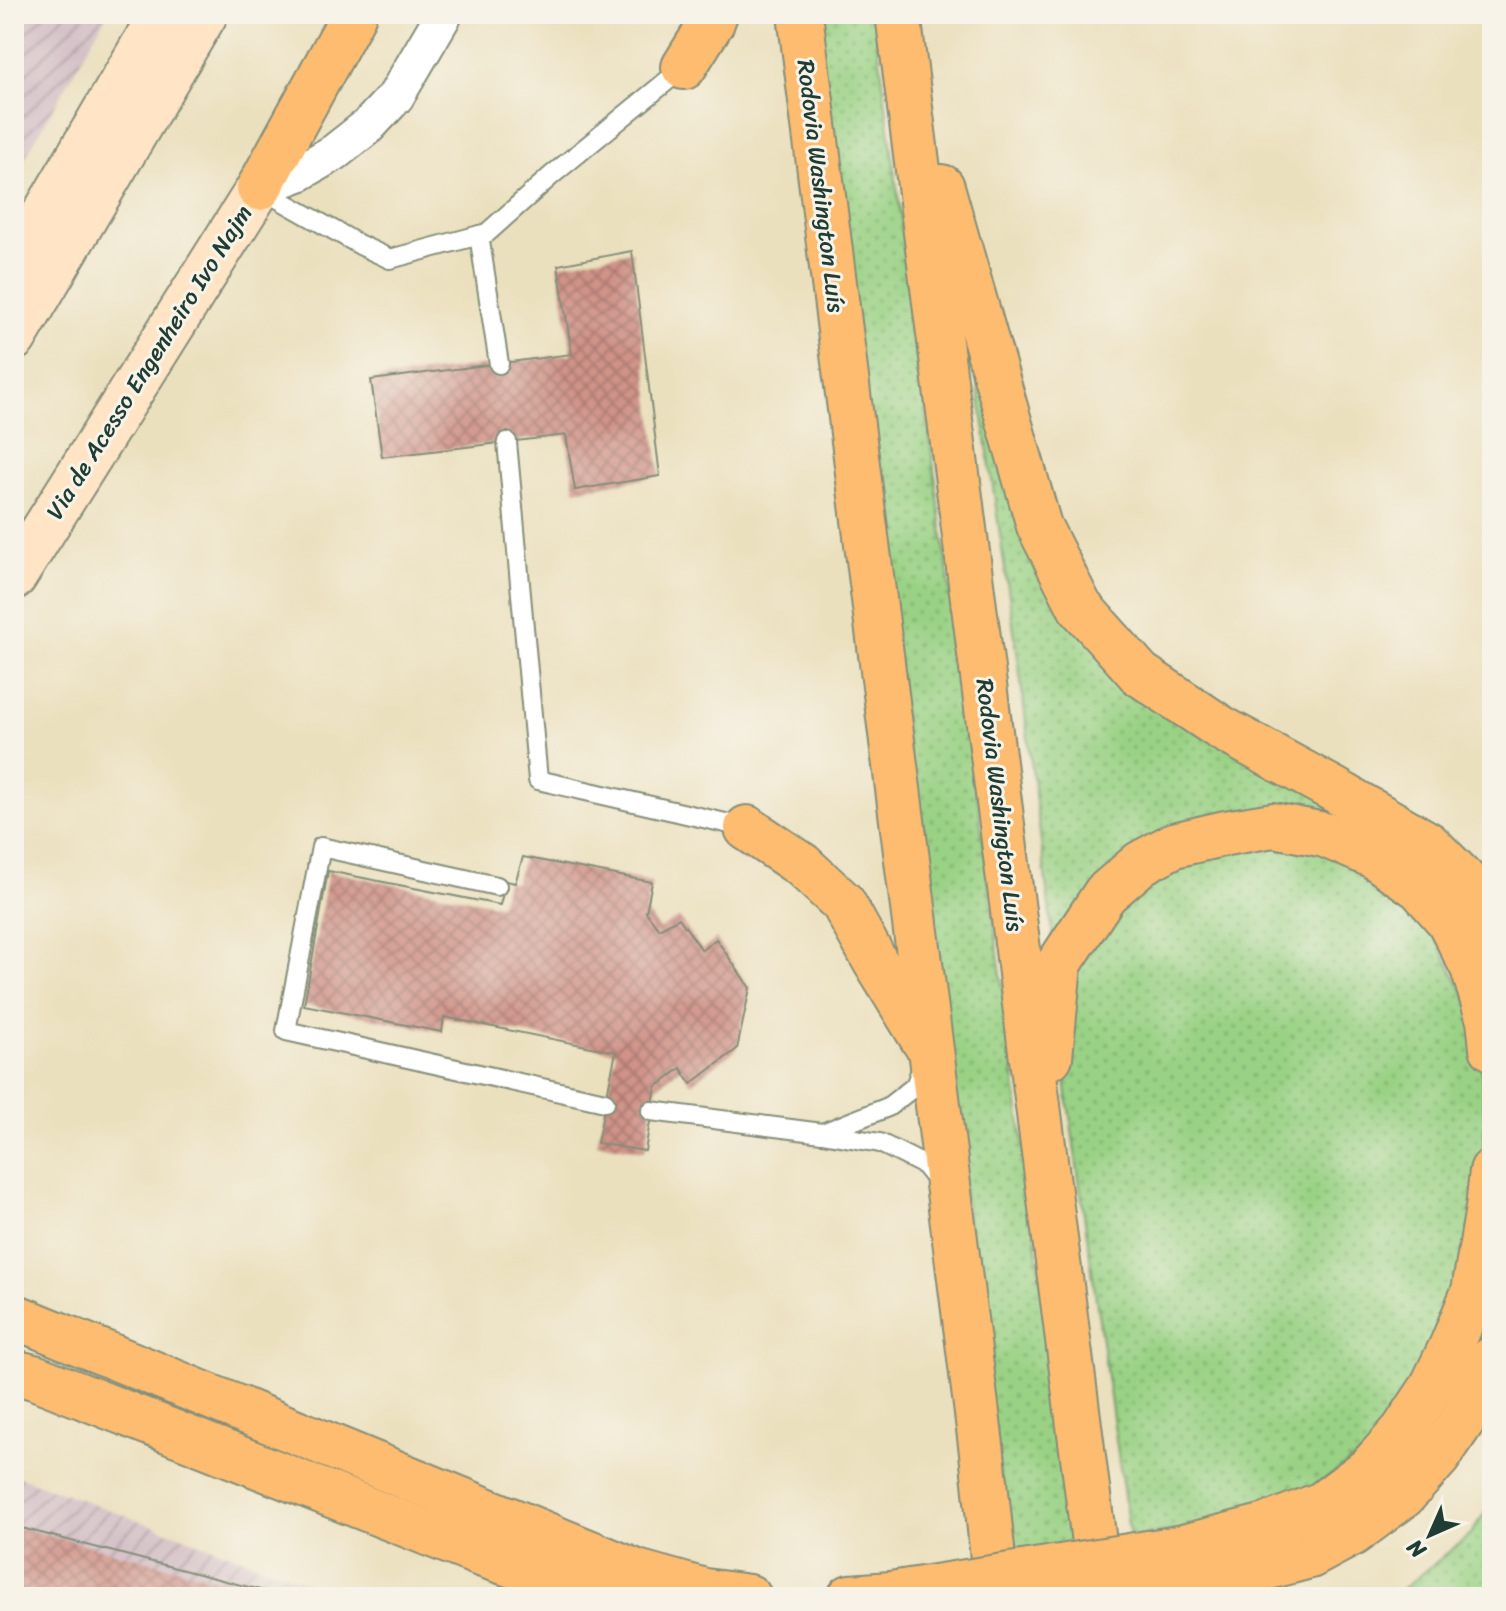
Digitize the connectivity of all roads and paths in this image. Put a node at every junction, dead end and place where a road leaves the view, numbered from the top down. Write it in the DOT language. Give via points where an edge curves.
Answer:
graph roads {
  1 [pos="162,14"];
  2 [pos="205,14"];
  3 [pos="354,14"];
  4 [pos="444,14"];
  5 [pos="715,14"];
  6 [pos="800,14"];
  7 [pos="899,24"];
  8 [pos="684,67"];
  9 [pos="143,81"];
  10 [pos="259,188"];
  11 [pos="483,234"];
  12 [pos="14,266"];
  13 [pos="14,338"];
  14 [pos="499,364"];
  15 [pos="507,442"];
  16 [pos="14,577"];
  17 [pos="747,828"];
  18 [pos="497,886"];
  19 [pos="1492,919"];
  20 [pos="1492,1048"];
  21 [pos="929,1049"];
  22 [pos="605,1102"];
  23 [pos="651,1111"];
  24 [pos="822,1133"];
  25 [pos="1042,1135"];
  26 [pos="1492,1171"];
  27 [pos="948,1196"];
  28 [pos="14,1316"];
  29 [pos="1492,1359"];
  30 [pos="14,1372"];
  31 [pos="483,1555"];
  32 [pos="1178,1566"];
  33 [pos="871,1595"];
  34 [pos="549,1597"];
  35 [pos="608,1597"];
  36 [pos="749,1597"];
  37 [pos="997,1597"];
  38 [pos="1100,1597"];
  1 -- 9 [label="street"];
  2 -- 9 [label="street"];
  3 -- 10 [label="highway"];
  4 -- 10 [label="street" via="396,96 368,126 299,173"];
  5 -- 8 [label="highway"];
  6 -- 21 [label="highway, Rodovia Washington Luís"];
  7 -- 19 [label="highway" via="1039,526 1080,607 1140,674 1221,728 1428,844 1472,888"];
  7 -- 25 [label="highway, Rodovia Washington Luís"];
  8 -- 11 [label="lane"];
  9 -- 12 [label="street"];
  9 -- 13 [label="street"];
  10 -- 11 [label="lane" via="390,259"];
  10 -- 16 [label="street, Via de Acesso Engenheiro Ivo Najm"];
  11 -- 14 [label="lane"];
  15 -- 17 [label="lane" via="538,780"];
  17 -- 21 [label="highway" via="802,865 843,903"];
  18 -- 22 [label="lane" via="321,847 286,1031"];
  20 -- 25 [label="highway" via="1473,968 1449,921 1420,888 1374,856 1325,835 1273,825 1226,833 1174,845 1141,863 1105,894 1059,964"];
  21 -- 24 [label="lane" via="915,1086 888,1107"];
  21 -- 27 [label="highway, Rodovia Washington Luís"];
  23 -- 24 [label="lane"];
  24 -- 27 [label="lane" via="880,1143 924,1165"];
  25 -- 38 [label="highway, Rodovia Washington Luís"];
  26 -- 32 [label="highway" via="1474,1291 1431,1389 1403,1431 1370,1468 1322,1504"];
  27 -- 37 [label="highway, Rodovia Washington Luís"];
  28 -- 36 [label="highway" via="637,1572"];
  29 -- 32 [label="highway" via="1469,1411 1438,1457 1403,1496 1353,1533 1310,1556 1246,1573"];
  30 -- 31 [label="highway"];
  31 -- 34 [label="highway"];
  31 -- 35 [label="highway"];
  32 -- 33 [label="highway, bridge"];
  32 -- 38 [label="highway, bridge"];
}
